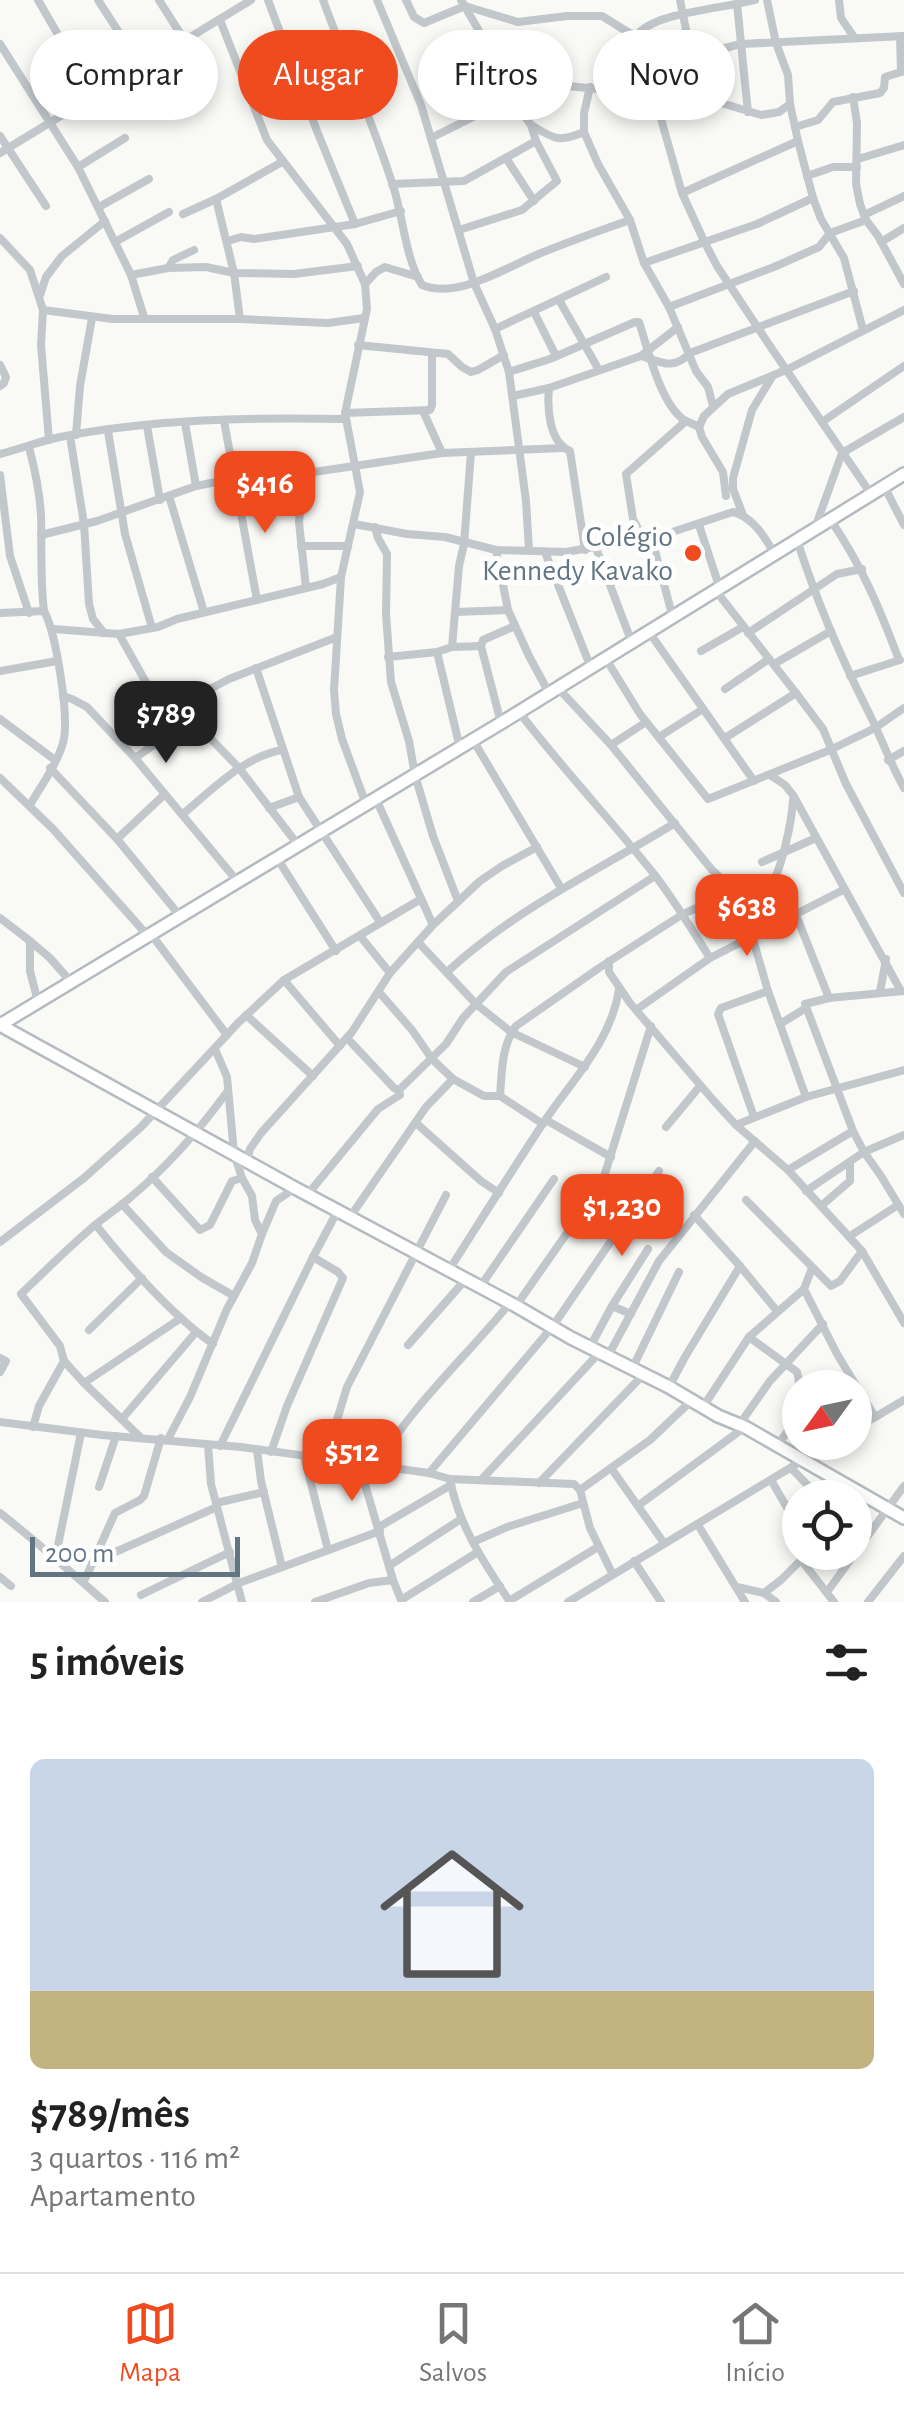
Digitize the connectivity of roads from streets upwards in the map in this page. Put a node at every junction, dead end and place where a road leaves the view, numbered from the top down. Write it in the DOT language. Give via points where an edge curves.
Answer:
graph roads {
  1 [pos="38,0"];
  2 [pos="98,0"];
  3 [pos="159,0"];
  4 [pos="251,0"];
  5 [pos="268,0"];
  6 [pos="322,0"];
  7 [pos="377,0"];
  8 [pos="406,0"];
  9 [pos="680,0"];
  10 [pos="767,0"];
  11 [pos="839,0"];
  12 [pos="746,2"];
  13 [pos="463,3"];
  14 [pos="682,14"];
  15 [pos="220,20"];
  16 [pos="55,30"];
  17 [pos="117,30"];
  18 [pos="179,30"];
  19 [pos="204,30"];
  20 [pos="479,30"];
  21 [pos="625,30"];
  22 [pos="641,30"];
  23 [pos="685,30"];
  24 [pos="902,36"];
  25 [pos="854,37"];
  26 [pos="776,43"];
  27 [pos="0,44"];
  28 [pos="741,44"];
  29 [pos="735,46"];
  30 [pos="902,72"];
  31 [pos="573,85"];
  32 [pos="590,87"];
  33 [pos="593,87"];
  34 [pos="853,97"];
  35 [pos="790,104"];
  36 [pos="735,108"];
  37 [pos="748,112"];
  38 [pos="779,112"];
  39 [pos="57,120"];
  40 [pos="466,120"];
  41 [pos="527,120"];
  42 [pos="661,120"];
  43 [pos="794,122"];
  44 [pos="50,124"];
  45 [pos="531,125"];
  46 [pos="584,132"];
  47 [pos="0,136"];
  48 [pos="125,138"];
  49 [pos="430,138"];
  50 [pos="536,141"];
  51 [pos="798,141"];
  52 [pos="904,145"];
  53 [pos="4,150"];
  54 [pos="506,158"];
  55 [pos="282,162"];
  56 [pos="857,163"];
  57 [pos="78,166"];
  58 [pos="808,176"];
  59 [pos="148,180"];
  60 [pos="444,180"];
  61 [pos="392,184"];
  62 [pos="682,193"];
  63 [pos="904,196"];
  64 [pos="814,198"];
  65 [pos="216,199"];
  66 [pos="534,201"];
  67 [pos="46,206"];
  68 [pos="98,207"];
  69 [pos="401,211"];
  70 [pos="170,212"];
  71 [pos="183,214"];
  72 [pos="865,217"];
  73 [pos="630,220"];
  74 [pos="104,221"];
  75 [pos="355,224"];
  76 [pos="333,226"];
  77 [pos="904,228"];
  78 [pos="459,230"];
  79 [pos="830,233"];
  80 [pos="0,238"];
  81 [pos="228,241"];
  82 [pos="704,241"];
  83 [pos="115,242"];
  84 [pos="881,242"];
  85 [pos="194,250"];
  86 [pos="644,263"];
  87 [pos="358,266"];
  88 [pos="168,268"];
  89 [pos="234,273"];
  90 [pos="130,275"];
  91 [pos="418,277"];
  92 [pos="606,278"];
  93 [pos="474,283"];
  94 [pos="365,284"];
  95 [pos="904,284"];
  96 [pos="729,285"];
  97 [pos="854,291"];
  98 [pos="40,295"];
  99 [pos="559,300"];
  100 [pos="669,307"];
  101 [pos="43,310"];
  102 [pos="904,310"];
  103 [pos="534,312"];
  104 [pos="144,317"];
  105 [pos="92,318"];
  106 [pos="364,318"];
  107 [pos="240,319"];
  108 [pos="757,326"];
  109 [pos="678,327"];
  110 [pos="495,329"];
  111 [pos="863,330"];
  112 [pos="584,344"];
  113 [pos="358,345"];
  114 [pos="432,353"];
  115 [pos="690,353"];
  116 [pos="504,355"];
  117 [pos="647,355"];
  118 [pos="556,356"];
  119 [pos="0,365"];
  120 [pos="904,366"];
  121 [pos="599,370"];
  122 [pos="786,370"];
  123 [pos="509,372"];
  124 [pos="772,376"];
  125 [pos="0,386"];
  126 [pos="548,388"];
  127 [pos="513,396"];
  128 [pos="714,406"];
  129 [pos="424,411"];
  130 [pos="346,416"];
  131 [pos="904,417"];
  132 [pos="683,419"];
  133 [pos="224,421"];
  134 [pos="185,422"];
  135 [pos="822,422"];
  136 [pos="147,426"];
  137 [pos="699,427"];
  138 [pos="108,431"];
  139 [pos="73,436"];
  140 [pos="49,440"];
  141 [pos="30,446"];
  142 [pos="563,448"];
  143 [pos="518,449"];
  144 [pos="471,452"];
  145 [pos="442,453"];
  146 [pos="0,454"];
  147 [pos="842,454"];
  148 [pos="354,466"];
  149 [pos="304,473"];
  150 [pos="904,474"];
  151 [pos="0,475"];
  152 [pos="235,478"];
  153 [pos="196,486"];
  154 [pos="884,486"];
  155 [pos="729,493"];
  156 [pos="871,494"];
  157 [pos="164,498"];
  158 [pos="122,513"];
  159 [pos="744,515"];
  160 [pos="717,516"];
  161 [pos="830,518"];
  162 [pos="84,524"];
  163 [pos="354,524"];
  164 [pos="698,525"];
  165 [pos="904,525"];
  166 [pos="374,527"];
  167 [pos="815,528"];
  168 [pos="41,535"];
  169 [pos="647,537"];
  170 [pos="797,540"];
  171 [pos="464,544"];
  172 [pos="302,546"];
  173 [pos="348,546"];
  174 [pos="596,548"];
  175 [pos="496,550"];
  176 [pos="529,550"];
  177 [pos="585,550"];
  178 [pos="545,552"];
  179 [pos="775,555"];
  180 [pos="862,569"];
  181 [pos="341,578"];
  182 [pos="306,588"];
  183 [pos="718,590"];
  184 [pos="813,591"];
  185 [pos="257,600"];
  186 [pos="508,610"];
  187 [pos="44,611"];
  188 [pos="29,612"];
  189 [pos="204,612"];
  190 [pos="456,612"];
  191 [pos="0,613"];
  192 [pos="673,618"];
  193 [pos="515,626"];
  194 [pos="52,628"];
  195 [pos="152,628"];
  196 [pos="746,630"];
  197 [pos="830,631"];
  198 [pos="649,632"];
  199 [pos="104,633"];
  200 [pos="119,634"];
  201 [pos="337,637"];
  202 [pos="632,642"];
  203 [pos="481,646"];
  204 [pos="452,647"];
  205 [pos="701,651"];
  206 [pos="437,652"];
  207 [pos="388,658"];
  208 [pos="606,659"];
  209 [pos="57,660"];
  210 [pos="902,661"];
  211 [pos="772,662"];
  212 [pos="256,668"];
  213 [pos="591,668"];
  214 [pos="0,670"];
  215 [pos="850,676"];
  216 [pos="725,689"];
  217 [pos="554,691"];
  218 [pos="796,692"];
  219 [pos="63,696"];
  220 [pos="186,702"];
  221 [pos="904,708"];
  222 [pos="704,709"];
  223 [pos="519,712"];
  224 [pos="194,717"];
  225 [pos="0,719"];
  226 [pos="646,722"];
  227 [pos="501,723"];
  228 [pos="875,728"];
  229 [pos="660,738"];
  230 [pos="726,738"];
  231 [pos="473,740"];
  232 [pos="611,744"];
  233 [pos="460,748"];
  234 [pos="282,750"];
  235 [pos="830,750"];
  236 [pos="904,751"];
  237 [pos="135,758"];
  238 [pos="888,760"];
  239 [pos="53,764"];
  240 [pos="239,768"];
  241 [pos="786,768"];
  242 [pos="414,775"];
  243 [pos="770,776"];
  244 [pos="0,778"];
  245 [pos="754,781"];
  246 [pos="786,785"];
  247 [pos="11,787"];
  248 [pos="904,788"];
  249 [pos="164,794"];
  250 [pos="299,796"];
  251 [pos="793,796"];
  252 [pos="0,797"];
  253 [pos="371,801"];
  254 [pos="30,806"];
  255 [pos="269,808"];
  256 [pos="182,814"];
  257 [pos="675,824"];
  258 [pos="320,832"];
  259 [pos="816,838"];
  260 [pos="116,839"];
  261 [pos="298,846"];
  262 [pos="537,848"];
  263 [pos="632,850"];
  264 [pos="781,853"];
  265 [pos="277,858"];
  266 [pos="762,862"];
  267 [pos="654,876"];
  268 [pos="238,882"];
  269 [pos="561,888"];
  270 [pos="844,890"];
  271 [pos="904,893"];
  272 [pos="734,895"];
  273 [pos="421,899"];
  274 [pos="756,900"];
  275 [pos="458,901"];
  276 [pos="744,912"];
  277 [pos="683,914"];
  278 [pos="796,915"];
  279 [pos="180,916"];
  280 [pos="0,918"];
  281 [pos="380,922"];
  282 [pos="433,926"];
  283 [pos="150,935"];
  284 [pos="360,936"];
  285 [pos="751,936"];
  286 [pos="30,940"];
  287 [pos="418,942"];
  288 [pos="336,951"];
  289 [pos="710,958"];
  290 [pos="886,959"];
  291 [pos="609,961"];
  292 [pos="599,968"];
  293 [pos="446,972"];
  294 [pos="609,972"];
  295 [pos="390,973"];
  296 [pos="284,980"];
  297 [pos="71,982"];
  298 [pos="619,988"];
  299 [pos="768,991"];
  300 [pos="903,991"];
  301 [pos="378,992"];
  302 [pos="880,992"];
  303 [pos="829,998"];
  304 [pos="38,1002"];
  305 [pos="476,1004"];
  306 [pos="806,1008"];
  307 [pos="636,1010"];
  308 [pos="246,1015"];
  309 [pos="780,1024"];
  310 [pos="0,1025"];
  311 [pos="651,1026"];
  312 [pos="511,1032"];
  313 [pos="227,1035"];
  314 [pos="343,1042"];
  315 [pos="214,1049"];
  316 [pos="432,1058"];
  317 [pos="585,1066"];
  318 [pos="904,1070"];
  319 [pos="313,1076"];
  320 [pos="453,1079"];
  321 [pos="700,1086"];
  322 [pos="836,1089"];
  323 [pos="400,1090"];
  324 [pos="227,1092"];
  325 [pos="500,1096"];
  326 [pos="806,1096"];
  327 [pos="156,1110"];
  328 [pos="754,1117"];
  329 [pos="544,1122"];
  330 [pos="416,1123"];
  331 [pos="736,1125"];
  332 [pos="666,1127"];
  333 [pos="194,1131"];
  334 [pos="853,1131"];
  335 [pos="904,1135"];
  336 [pos="894,1139"];
  337 [pos="755,1141"];
  338 [pos="904,1146"];
  339 [pos="864,1152"];
  340 [pos="234,1153"];
  341 [pos="611,1157"];
  342 [pos="247,1160"];
  343 [pos="850,1162"];
  344 [pos="659,1170"];
  345 [pos="788,1170"];
  346 [pos="152,1177"];
  347 [pos="242,1178"];
  348 [pos="554,1179"];
  349 [pos="295,1188"];
  350 [pos="806,1191"];
  351 [pos="499,1193"];
  352 [pos="308,1194"];
  353 [pos="446,1195"];
  354 [pos="746,1200"];
  355 [pos="122,1204"];
  356 [pos="822,1206"];
  357 [pos="902,1209"];
  358 [pos="338,1210"];
  359 [pos="694,1216"];
  360 [pos="350,1217"];
  361 [pos="96,1224"];
  362 [pos="262,1234"];
  363 [pos="850,1236"];
  364 [pos="0,1242"];
  365 [pos="648,1249"];
  366 [pos="862,1251"];
  367 [pos="414,1253"];
  368 [pos="312,1257"];
  369 [pos="740,1266"];
  370 [pos="812,1268"];
  371 [pos="449,1270"];
  372 [pos="679,1272"];
  373 [pos="142,1278"];
  374 [pos="466,1280"];
  375 [pos="480,1287"];
  376 [pos="804,1290"];
  377 [pos="234,1296"];
  378 [pos="513,1304"];
  379 [pos="612,1306"];
  380 [pos="777,1311"];
  381 [pos="630,1314"];
  382 [pos="181,1318"];
  383 [pos="904,1323"];
  384 [pos="824,1324"];
  385 [pos="553,1326"];
  386 [pos="89,1330"];
  387 [pos="196,1332"];
  388 [pos="749,1337"];
  389 [pos="213,1344"];
  390 [pos="408,1345"];
  391 [pos="599,1351"];
  392 [pos="0,1358"];
  393 [pos="64,1361"];
  394 [pos="788,1365"];
  395 [pos="637,1371"];
  396 [pos="0,1372"];
  397 [pos="84,1383"];
  398 [pos="669,1388"];
  399 [pos="904,1400"];
  400 [pos="691,1401"];
  401 [pos="703,1408"];
  402 [pos="875,1417"];
  403 [pos="122,1419"];
  404 [pos="872,1419"];
  405 [pos="0,1422"];
  406 [pos="742,1426"];
  407 [pos="34,1427"];
  408 [pos="81,1432"];
  409 [pos="116,1436"];
  410 [pos="140,1437"];
  411 [pos="165,1439"];
  412 [pos="208,1445"];
  413 [pos="220,1446"];
  414 [pos="777,1446"];
  415 [pos="256,1450"];
  416 [pos="270,1452"];
  417 [pos="304,1456"];
  418 [pos="325,1459"];
  419 [pos="804,1460"];
  420 [pos="360,1464"];
  421 [pos="796,1465"];
  422 [pos="376,1467"];
  423 [pos="611,1468"];
  424 [pos="428,1473"];
  425 [pos="482,1478"];
  426 [pos="771,1480"];
  427 [pos="813,1480"];
  428 [pos="813,1480"];
  429 [pos="451,1482"];
  430 [pos="539,1483"];
  431 [pos="904,1486"];
  432 [pos="99,1487"];
  433 [pos="580,1490"];
  434 [pos="264,1492"];
  435 [pos="782,1499"];
  436 [pos="583,1503"];
  437 [pos="872,1504"];
  438 [pos="216,1505"];
  439 [pos="639,1505"];
  440 [pos="888,1509"];
  441 [pos="0,1514"];
  442 [pos="904,1518"];
  443 [pos="461,1519"];
  444 [pos="698,1525"];
  445 [pos="872,1528"];
  446 [pos="380,1529"];
  447 [pos="473,1542"];
  448 [pos="664,1544"];
  449 [pos="598,1547"];
  450 [pos="328,1550"];
  451 [pos="230,1552"];
  452 [pos="478,1552"];
  453 [pos="904,1556"];
  454 [pos="55,1560"];
  455 [pos="634,1561"];
  456 [pos="92,1564"];
  457 [pos="389,1566"];
  458 [pos="282,1567"];
  459 [pos="792,1570"];
  460 [pos="809,1570"];
  461 [pos="842,1570"];
  462 [pos="612,1574"];
  463 [pos="0,1577"];
  464 [pos="393,1580"];
  465 [pos="84,1582"];
  466 [pos="239,1583"];
  467 [pos="11,1586"];
  468 [pos="500,1586"];
  469 [pos="737,1587"];
  470 [pos="764,1592"];
  471 [pos="827,1592"];
  472 [pos="141,1595"];
  473 [pos="658,1599"];
  474 [pos="402,1601"];
  475 [pos="510,1601"];
  476 [pos="105,1602"];
  477 [pos="202,1602"];
  478 [pos="242,1602"];
  479 [pos="315,1602"];
  480 [pos="473,1602"];
  481 [pos="568,1602"];
  482 [pos="646,1602"];
  483 [pos="745,1602"];
  484 [pos="776,1602"];
  485 [pos="834,1602"];
  486 [pos="868,1602"];
  1 -- 16 [label="street"];
  2 -- 17 [label="street"];
  3 -- 18 [label="street"];
  4 -- 15 [label="street"];
  5 -- 75 [label="street"];
  6 -- 61 [label="street"];
  7 -- 49 [label="street"];
  8 -- 13 [label="street" via="424,24"];
  9 -- 14 [label="street"];
  10 -- 26 [label="street"];
  11 -- 25 [label="street"];
  12 -- 14 [label="street"];
  12 -- 28 [label="street"];
  13 -- 20 [label="street"];
  13 -- 21 [label="street" via="518,22 602,16"];
  14 -- 22 [label="street"];
  14 -- 23 [label="street"];
  15 -- 19 [label="street"];
  15 -- 55 [label="street" via="266,140"];
  24 -- 25 [label="street"];
  24 -- 30 [label="street"];
  25 -- 26 [label="street"];
  26 -- 28 [label="street"];
  26 -- 35 [label="street"];
  27 -- 44 [label="street"];
  28 -- 29 [label="street"];
  28 -- 37 [label="street"];
  30 -- 34 [label="street" via="885,76 880,93"];
  31 -- 32 [label="street"];
  32 -- 33 [label="street"];
  32 -- 46 [label="street"];
  34 -- 43 [label="street" via="830,103 818,120"];
  34 -- 56 [label="street"];
  35 -- 38 [label="street"];
  35 -- 43 [label="street"];
  36 -- 37 [label="street"];
  37 -- 38 [label="street"];
  38 -- 43 [label="street"];
  39 -- 44 [label="street"];
  40 -- 49 [label="street"];
  41 -- 45 [label="street"];
  42 -- 62 [label="street"];
  43 -- 51 [label="street"];
  44 -- 53 [label="street"];
  44 -- 57 [label="street"];
  45 -- 46 [label="street" via="558,140"];
  45 -- 50 [label="street"];
  46 -- 73 [label="street"];
  47 -- 53 [label="street"];
  48 -- 57 [label="street"];
  49 -- 60 [label="street"];
  50 -- 54 [label="street"];
  50 -- 66 [label="street" via="556,181"];
  51 -- 58 [label="street"];
  51 -- 62 [label="street"];
  52 -- 56 [label="street"];
  53 -- 67 [label="street"];
  54 -- 60 [label="street" via="464,180"];
  54 -- 66 [label="street"];
  55 -- 65 [label="street"];
  55 -- 76 [label="street"];
  56 -- 58 [label="street"];
  56 -- 72 [label="street"];
  57 -- 68 [label="street"];
  58 -- 64 [label="street"];
  59 -- 68 [label="street"];
  60 -- 61 [label="street"];
  60 -- 78 [label="street"];
  61 -- 69 [label="street"];
  62 -- 82 [label="street"];
  63 -- 72 [label="street"];
  64 -- 79 [label="street"];
  64 -- 82 [label="street"];
  65 -- 71 [label="street"];
  65 -- 81 [label="street"];
  66 -- 78 [label="street"];
  68 -- 74 [label="street"];
  69 -- 75 [label="street"];
  69 -- 91 [label="street"];
  70 -- 83 [label="street"];
  72 -- 79 [label="street"];
  72 -- 84 [label="street"];
  73 -- 86 [label="street"];
  73 -- 93 [label="street"];
  74 -- 83 [label="street"];
  74 -- 98 [label="street" via="62,256"];
  75 -- 76 [label="street"];
  76 -- 81 [label="street"];
  76 -- 87 [label="street"];
  77 -- 84 [label="street"];
  78 -- 93 [label="street"];
  79 -- 96 [label="street" via="819,247"];
  79 -- 97 [label="street"];
  80 -- 98 [label="street" via="28,266"];
  81 -- 89 [label="street"];
  82 -- 86 [label="street"];
  82 -- 96 [label="street"];
  83 -- 90 [label="street"];
  84 -- 95 [label="street"];
  85 -- 88 [label="street"];
  86 -- 100 [label="street"];
  87 -- 89 [label="street"];
  87 -- 94 [label="street"];
  88 -- 89 [label="street"];
  88 -- 90 [label="street"];
  89 -- 107 [label="street"];
  90 -- 104 [label="street"];
  91 -- 93 [label="street" via="436,289"];
  91 -- 94 [label="street" via="386,267"];
  92 -- 99 [label="street"];
  93 -- 110 [label="street"];
  94 -- 106 [label="street"];
  96 -- 100 [label="street"];
  96 -- 108 [label="street"];
  97 -- 108 [label="street"];
  97 -- 111 [label="street"];
  98 -- 101 [label="street"];
  99 -- 103 [label="street"];
  99 -- 112 [label="street"];
  100 -- 109 [label="street"];
  101 -- 105 [label="street"];
  101 -- 140 [label="street"];
  102 -- 111 [label="street"];
  103 -- 110 [label="street"];
  103 -- 118 [label="street"];
  104 -- 105 [label="street"];
  104 -- 107 [label="street"];
  105 -- 139 [label="street"];
  106 -- 107 [label="street"];
  106 -- 113 [label="street"];
  108 -- 115 [label="street"];
  108 -- 122 [label="street"];
  109 -- 115 [label="street"];
  109 -- 117 [label="street"];
  110 -- 116 [label="street"];
  111 -- 122 [label="street"];
  112 -- 117 [label="street" via="638,322"];
  112 -- 118 [label="street"];
  112 -- 121 [label="street"];
  113 -- 114 [label="street"];
  113 -- 130 [label="street"];
  114 -- 116 [label="street" via="448,354 471,372"];
  114 -- 129 [label="street" via="432,408"];
  115 -- 117 [label="street" via="668,365"];
  115 -- 128 [label="street"];
  116 -- 123 [label="street"];
  117 -- 121 [label="street"];
  117 -- 132 [label="street"];
  118 -- 123 [label="street"];
  119 -- 125 [label="street" via="6,377"];
  120 -- 135 [label="street"];
  121 -- 126 [label="street"];
  122 -- 124 [label="street"];
  122 -- 135 [label="street"];
  123 -- 127 [label="street"];
  124 -- 128 [label="street"];
  124 -- 155 [label="street" via="752,410"];
  126 -- 127 [label="street"];
  126 -- 142 [label="street" via="548,412"];
  127 -- 143 [label="street"];
  128 -- 137 [label="street"];
  129 -- 130 [label="street"];
  129 -- 145 [label="street"];
  130 -- 133 [label="street"];
  130 -- 148 [label="street"];
  131 -- 147 [label="street"];
  132 -- 137 [label="street"];
  132 -- 169 [label="street" via="626,474 633,519"];
  133 -- 134 [label="street"];
  133 -- 152 [label="street"];
  134 -- 136 [label="street"];
  134 -- 153 [label="street"];
  135 -- 147 [label="street"];
  136 -- 138 [label="street"];
  136 -- 157 [label="street"];
  137 -- 155 [label="street"];
  138 -- 139 [label="street"];
  138 -- 158 [label="street"];
  139 -- 140 [label="street"];
  139 -- 162 [label="street"];
  140 -- 141 [label="street"];
  141 -- 146 [label="street"];
  141 -- 168 [label="street"];
  142 -- 143 [label="street"];
  142 -- 177 [label="street" via="570,451"];
  143 -- 144 [label="street"];
  143 -- 176 [label="street"];
  144 -- 145 [label="street"];
  144 -- 171 [label="street"];
  145 -- 148 [label="street"];
  147 -- 156 [label="street"];
  147 -- 167 [label="street"];
  148 -- 149 [label="street"];
  148 -- 163 [label="street" via="360,492"];
  149 -- 152 [label="street"];
  149 -- 172 [label="street"];
  150 -- 154 [label="street"];
  151 -- 188 [label="street" via="10,556"];
  152 -- 153 [label="street"];
  152 -- 185 [label="street"];
  153 -- 157 [label="street"];
  154 -- 156 [label="street"];
  154 -- 165 [label="street"];
  155 -- 159 [label="street"];
  155 -- 160 [label="street"];
  156 -- 161 [label="street"];
  157 -- 158 [label="street"];
  157 -- 189 [label="street"];
  158 -- 162 [label="street"];
  158 -- 195 [label="street"];
  159 -- 160 [label="street"];
  159 -- 179 [label="street"];
  160 -- 164 [label="street"];
  161 -- 167 [label="street"];
  161 -- 180 [label="street"];
  162 -- 168 [label="street"];
  162 -- 199 [label="street" via="88,604"];
  163 -- 166 [label="street"];
  163 -- 173 [label="street"];
  164 -- 169 [label="street"];
  164 -- 183 [label="street"];
  166 -- 171 [label="street"];
  166 -- 207 [label="street" via="387,554"];
  167 -- 170 [label="street"];
  168 -- 187 [label="street"];
  169 -- 174 [label="street"];
  169 -- 192 [label="street"];
  170 -- 179 [label="street"];
  170 -- 184 [label="street"];
  171 -- 175 [label="street"];
  171 -- 190 [label="street"];
  172 -- 173 [label="street"];
  172 -- 182 [label="street"];
  173 -- 181 [label="street"];
  174 -- 177 [label="street"];
  174 -- 202 [label="street"];
  175 -- 176 [label="street"];
  175 -- 186 [label="street"];
  176 -- 178 [label="street"];
  177 -- 178 [label="street"];
  178 -- 213 [label="street"];
  179 -- 183 [label="street"];
  180 -- 184 [label="street" via="841,572"];
  180 -- 210 [label="street"];
  181 -- 182 [label="street"];
  181 -- 201 [label="street"];
  182 -- 185 [label="street"];
  183 -- 192 [label="street"];
  183 -- 196 [label="street"];
  184 -- 196 [label="street"];
  184 -- 197 [label="street"];
  185 -- 189 [label="street"];
  186 -- 190 [label="street"];
  186 -- 193 [label="street"];
  187 -- 188 [label="street"];
  187 -- 194 [label="street"];
  188 -- 191 [label="street"];
  189 -- 195 [label="street"];
  190 -- 204 [label="street"];
  192 -- 198 [label="street"];
  193 -- 203 [label="street"];
  193 -- 217 [label="street"];
  194 -- 199 [label="street"];
  194 -- 209 [label="street"];
  195 -- 200 [label="street"];
  196 -- 205 [label="street"];
  196 -- 211 [label="street"];
  197 -- 211 [label="street"];
  197 -- 215 [label="street"];
  198 -- 202 [label="street"];
  198 -- 222 [label="street"];
  199 -- 200 [label="street"];
  200 -- 220 [label="street" via="153,695 172,709"];
  201 -- 212 [label="street"];
  201 -- 253 [label="street" via="338,724"];
  202 -- 208 [label="street"];
  203 -- 204 [label="street"];
  203 -- 227 [label="street"];
  204 -- 206 [label="street"];
  206 -- 207 [label="street"];
  206 -- 233 [label="street"];
  207 -- 242 [label="street"];
  208 -- 213 [label="street"];
  208 -- 226 [label="street"];
  209 -- 214 [label="street"];
  209 -- 219 [label="street"];
  210 -- 215 [label="street"];
  211 -- 216 [label="street"];
  211 -- 218 [label="street"];
  212 -- 220 [label="street"];
  212 -- 234 [label="street"];
  213 -- 217 [label="street"];
  215 -- 228 [label="street"];
  217 -- 223 [label="street"];
  217 -- 232 [label="street"];
  218 -- 230 [label="street"];
  218 -- 235 [label="street"];
  219 -- 237 [label="street" via="87,707"];
  219 -- 239 [label="street" via="65,735"];
  220 -- 224 [label="street"];
  221 -- 228 [label="street"];
  222 -- 229 [label="street"];
  222 -- 230 [label="street"];
  223 -- 227 [label="street"];
  223 -- 263 [label="street"];
  224 -- 237 [label="street"];
  224 -- 240 [label="street"];
  225 -- 239 [label="street"];
  226 -- 229 [label="street"];
  226 -- 232 [label="street"];
  227 -- 231 [label="street"];
  228 -- 235 [label="street"];
  228 -- 238 [label="street"];
  229 -- 245 [label="street" via="708,799"];
  230 -- 245 [label="street"];
  231 -- 233 [label="street"];
  231 -- 262 [label="street"];
  232 -- 257 [label="street"];
  233 -- 242 [label="street"];
  234 -- 240 [label="street"];
  234 -- 250 [label="street"];
  235 -- 241 [label="street"];
  235 -- 271 [label="street"];
  236 -- 238 [label="street"];
  237 -- 249 [label="street"];
  238 -- 248 [label="street"];
  239 -- 254 [label="street"];
  239 -- 260 [label="street"];
  240 -- 255 [label="street"];
  240 -- 256 [label="street"];
  241 -- 243 [label="street"];
  241 -- 246 [label="street"];
  242 -- 253 [label="street"];
  242 -- 275 [label="street"];
  243 -- 245 [label="street"];
  243 -- 246 [label="street"];
  244 -- 247 [label="street"];
  246 -- 251 [label="street"];
  247 -- 252 [label="street"];
  247 -- 254 [label="street"];
  249 -- 256 [label="street"];
  249 -- 260 [label="street"];
  250 -- 255 [label="street"];
  250 -- 258 [label="street"];
  251 -- 259 [label="street"];
  251 -- 264 [label="street"];
  253 -- 258 [label="street"];
  253 -- 273 [label="street"];
  254 -- 283 [label="street"];
  255 -- 261 [label="street"];
  256 -- 268 [label="street"];
  257 -- 263 [label="street"];
  257 -- 272 [label="street"];
  258 -- 261 [label="street"];
  258 -- 281 [label="street"];
  259 -- 264 [label="street"];
  259 -- 270 [label="street"];
  260 -- 279 [label="street"];
  261 -- 265 [label="street"];
  262 -- 269 [label="street"];
  262 -- 275 [label="street"];
  263 -- 267 [label="street"];
  263 -- 269 [label="street"];
  264 -- 266 [label="street"];
  264 -- 274 [label="street" via="771,886"];
  265 -- 268 [label="street"];
  265 -- 288 [label="street"];
  267 -- 277 [label="street"];
  267 -- 305 [label="street" via="512,968"];
  268 -- 279 [label="street"];
  269 -- 293 [label="street"];
  270 -- 278 [label="street"];
  270 -- 290 [label="street"];
  272 -- 274 [label="street"];
  272 -- 276 [label="street"];
  272 -- 277 [label="street"];
  273 -- 281 [label="street"];
  273 -- 282 [label="street"];
  274 -- 276 [label="street"];
  275 -- 282 [label="street"];
  276 -- 285 [label="street"];
  277 -- 289 [label="street"];
  277 -- 291 [label="street"];
  278 -- 285 [label="street"];
  278 -- 303 [label="street"];
  279 -- 283 [label="street"];
  280 -- 286 [label="street"];
  281 -- 284 [label="street"];
  282 -- 287 [label="street"];
  283 -- 297 [label="street"];
  283 -- 313 [label="street"];
  284 -- 288 [label="street"];
  284 -- 295 [label="street"];
  285 -- 289 [label="street"];
  285 -- 299 [label="street"];
  286 -- 297 [label="street"];
  286 -- 304 [label="street"];
  287 -- 293 [label="street"];
  287 -- 295 [label="street"];
  288 -- 296 [label="street"];
  289 -- 307 [label="street"];
  290 -- 300 [label="street"];
  290 -- 302 [label="street"];
  291 -- 292 [label="street"];
  291 -- 294 [label="street"];
  292 -- 294 [label="street"];
  292 -- 312 [label="street"];
  293 -- 305 [label="street"];
  294 -- 298 [label="street"];
  295 -- 301 [label="street"];
  296 -- 308 [label="street"];
  296 -- 314 [label="street"];
  297 -- 304 [label="street"];
  298 -- 307 [label="street"];
  298 -- 317 [label="street" via="612,1018"];
  299 -- 309 [label="street"];
  299 -- 328 [label="street" via="719,1010"];
  300 -- 302 [label="street"];
  301 -- 314 [label="street"];
  301 -- 316 [label="street"];
  302 -- 303 [label="street"];
  303 -- 306 [label="street"];
  304 -- 310 [label="street"];
  305 -- 312 [label="street"];
  305 -- 316 [label="street"];
  306 -- 309 [label="street"];
  306 -- 322 [label="street"];
  307 -- 311 [label="street"];
  308 -- 313 [label="street"];
  308 -- 319 [label="street"];
  309 -- 326 [label="street"];
  310 -- 327 [label="street"];
  311 -- 321 [label="street"];
  311 -- 341 [label="street"];
  312 -- 317 [label="street"];
  312 -- 325 [label="street"];
  313 -- 315 [label="street"];
  314 -- 319 [label="street"];
  314 -- 323 [label="street"];
  315 -- 324 [label="street"];
  315 -- 327 [label="street"];
  316 -- 320 [label="street"];
  316 -- 323 [label="street"];
  317 -- 329 [label="street"];
  318 -- 322 [label="street"];
  319 -- 342 [label="street" via="261,1133"];
  320 -- 325 [label="street" via="484,1096"];
  320 -- 330 [label="street"];
  321 -- 331 [label="street"];
  321 -- 332 [label="street"];
  322 -- 326 [label="street"];
  322 -- 334 [label="street"];
  323 -- 352 [label="street"];
  324 -- 333 [label="street"];
  324 -- 340 [label="street"];
  325 -- 329 [label="street"];
  326 -- 328 [label="street"];
  327 -- 333 [label="street"];
  327 -- 364 [label="street" via="84,1178"];
  328 -- 331 [label="street"];
  329 -- 341 [label="street"];
  329 -- 351 [label="street"];
  330 -- 351 [label="street"];
  330 -- 360 [label="street"];
  331 -- 337 [label="street"];
  333 -- 340 [label="street"];
  333 -- 346 [label="street"];
  334 -- 339 [label="street"];
  334 -- 345 [label="street"];
  335 -- 336 [label="street"];
  336 -- 338 [label="street"];
  336 -- 339 [label="street"];
  337 -- 345 [label="street"];
  337 -- 359 [label="street"];
  339 -- 343 [label="street"];
  339 -- 357 [label="street"];
  340 -- 342 [label="street"];
  340 -- 347 [label="street"];
  341 -- 378 [label="street" via="596,1194"];
  342 -- 349 [label="street"];
  343 -- 350 [label="street"];
  343 -- 356 [label="street" via="850,1181"];
  344 -- 385 [label="street"];
  345 -- 350 [label="street"];
  346 -- 347 [label="street" via="200,1230 210,1224 232,1181"];
  346 -- 355 [label="street"];
  347 -- 362 [label="street"];
  348 -- 375 [label="street"];
  349 -- 352 [label="street"];
  349 -- 362 [label="street" via="276,1201"];
  350 -- 356 [label="street"];
  351 -- 371 [label="street"];
  352 -- 358 [label="street"];
  353 -- 367 [label="street"];
  354 -- 370 [label="street"];
  355 -- 361 [label="street"];
  355 -- 377 [label="street" via="166,1252"];
  356 -- 363 [label="street"];
  357 -- 363 [label="street"];
  358 -- 360 [label="street"];
  358 -- 368 [label="street"];
  359 -- 369 [label="street"];
  359 -- 381 [label="street"];
  360 -- 367 [label="street"];
  361 -- 373 [label="street"];
  361 -- 393 [label="street" via="21,1294"];
  362 -- 377 [label="street"];
  363 -- 366 [label="street"];
  365 -- 379 [label="street"];
  366 -- 370 [label="street" via="834,1286"];
  366 -- 383 [label="street"];
  367 -- 371 [label="street"];
  367 -- 418 [label="street" via="347,1386"];
  368 -- 413 [label="street"];
  368 -- 416 [label="street" via="344,1278"];
  369 -- 380 [label="street"];
  369 -- 398 [label="street"];
  370 -- 376 [label="street"];
  371 -- 374 [label="street"];
  372 -- 395 [label="street"];
  373 -- 382 [label="street"];
  373 -- 386 [label="street"];
  374 -- 375 [label="street"];
  374 -- 390 [label="street"];
  375 -- 378 [label="street"];
  376 -- 380 [label="street"];
  376 -- 384 [label="street"];
  377 -- 389 [label="street"];
  378 -- 385 [label="street"];
  378 -- 422 [label="street" via="414,1412"];
  379 -- 381 [label="street"];
  379 -- 391 [label="street"];
  380 -- 388 [label="street"];
  381 -- 391 [label="street"];
  382 -- 387 [label="street"];
  382 -- 397 [label="street"];
  384 -- 394 [label="street"];
  384 -- 402 [label="street"];
  385 -- 391 [label="street"];
  385 -- 424 [label="street"];
  387 -- 389 [label="street"];
  387 -- 403 [label="street"];
  388 -- 394 [label="street"];
  388 -- 401 [label="street"];
  389 -- 411 [label="street"];
  391 -- 395 [label="street"];
  391 -- 425 [label="street"];
  392 -- 396 [label="street" via="6,1361"];
  393 -- 397 [label="street"];
  393 -- 407 [label="street"];
  394 -- 406 [label="street"];
  394 -- 414 [label="street" via="800,1387 790,1408 794,1422"];
  395 -- 398 [label="street"];
  395 -- 430 [label="street"];
  397 -- 403 [label="street"];
  398 -- 400 [label="street"];
  399 -- 402 [label="street"];
  400 -- 401 [label="street"];
  400 -- 423 [label="street"];
  401 -- 406 [label="street"];
  402 -- 404 [label="street"];
  403 -- 410 [label="street"];
  405 -- 407 [label="street"];
  406 -- 414 [label="street"];
  406 -- 439 [label="street"];
  407 -- 408 [label="street"];
  408 -- 409 [label="street"];
  408 -- 454 [label="street"];
  409 -- 410 [label="street"];
  409 -- 432 [label="street"];
  410 -- 411 [label="street"];
  411 -- 412 [label="street"];
  411 -- 456 [label="street" via="144,1496 115,1513"];
  412 -- 413 [label="street"];
  412 -- 438 [label="street"];
  413 -- 415 [label="street"];
  414 -- 421 [label="street"];
  415 -- 416 [label="street"];
  415 -- 434 [label="street"];
  416 -- 417 [label="street"];
  417 -- 418 [label="street"];
  417 -- 450 [label="street"];
  418 -- 420 [label="street"];
  419 -- 421 [label="street"];
  420 -- 422 [label="street"];
  420 -- 446 [label="street"];
  421 -- 426 [label="street"];
  421 -- 427 [label="street"];
  421 -- 428 [label="street"];
  422 -- 424 [label="street"];
  423 -- 433 [label="street"];
  423 -- 439 [label="street"];
  424 -- 429 [label="street"];
  425 -- 429 [label="street"];
  425 -- 430 [label="street"];
  426 -- 435 [label="street"];
  426 -- 444 [label="street"];
  429 -- 443 [label="street"];
  429 -- 446 [label="street"];
  430 -- 433 [label="street"];
  431 -- 440 [label="street"];
  433 -- 436 [label="street"];
  434 -- 438 [label="street"];
  434 -- 458 [label="street"];
  436 -- 447 [label="street"];
  436 -- 449 [label="street"];
  437 -- 440 [label="street"];
  438 -- 451 [label="street"];
  438 -- 456 [label="street"];
  439 -- 448 [label="street"];
  440 -- 442 [label="street"];
  440 -- 445 [label="street"];
  441 -- 454 [label="street"];
  443 -- 447 [label="street"];
  443 -- 457 [label="street"];
  444 -- 448 [label="street"];
  444 -- 469 [label="street"];
  446 -- 450 [label="street"];
  446 -- 457 [label="street"];
  447 -- 452 [label="street"];
  448 -- 455 [label="street"];
  449 -- 462 [label="street"];
  449 -- 475 [label="street"];
  450 -- 458 [label="street"];
  451 -- 466 [label="street"];
  451 -- 472 [label="street"];
  452 -- 468 [label="street"];
  452 -- 474 [label="street"];
  453 -- 486 [label="street"];
  454 -- 465 [label="street"];
  455 -- 462 [label="street"];
  455 -- 473 [label="street"];
  456 -- 465 [label="street"];
  457 -- 464 [label="street"];
  458 -- 466 [label="street"];
  459 -- 470 [label="street"];
  460 -- 471 [label="street"];
  461 -- 471 [label="street"];
  462 -- 481 [label="street"];
  463 -- 467 [label="street"];
  464 -- 474 [label="street"];
  464 -- 479 [label="street"];
  465 -- 476 [label="street"];
  466 -- 477 [label="street"];
  466 -- 478 [label="street"];
  468 -- 475 [label="street"];
  468 -- 480 [label="street"];
  469 -- 470 [label="street"];
  469 -- 483 [label="street"];
  470 -- 484 [label="street"];
  471 -- 485 [label="street"];
  473 -- 482 [label="street"];
}
